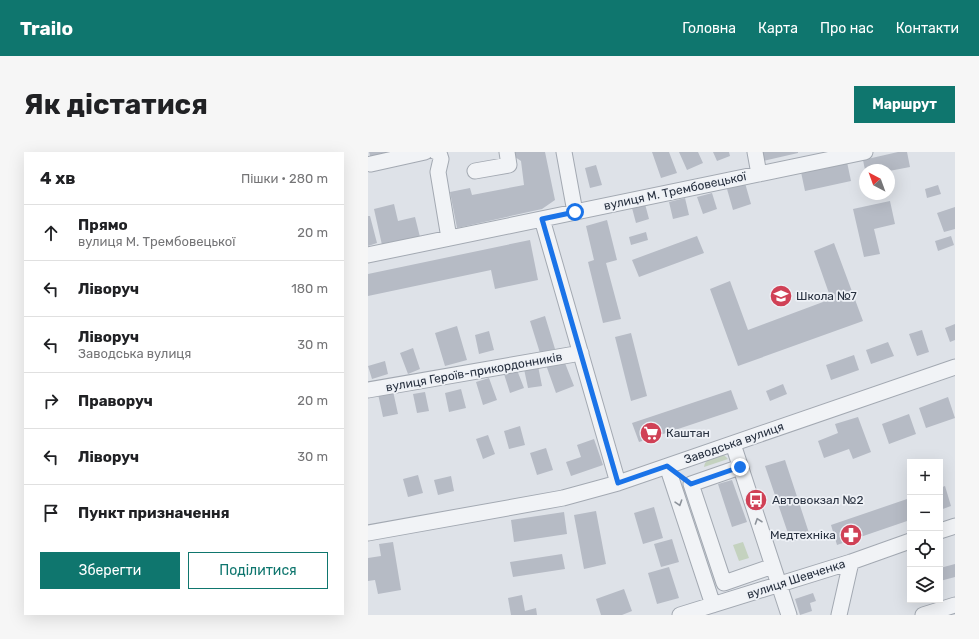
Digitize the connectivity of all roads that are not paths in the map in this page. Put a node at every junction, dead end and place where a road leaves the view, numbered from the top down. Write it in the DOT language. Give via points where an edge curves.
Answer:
graph roads {
  1 [pos="425,152"];
  2 [pos="436,152"];
  3 [pos="507,152"];
  4 [pos="564,152"];
  5 [pos="755,152"];
  6 [pos="865,152"];
  7 [pos="371,164"];
  8 [pos="475,171"];
  9 [pos="759,174"];
  10 [pos="575,212"];
  11 [pos="542,219"];
  12 [pos="449,238"];
  13 [pos="368,255"];
  14 [pos="581,353"];
  15 [pos="955,367"];
  16 [pos="368,390"];
  17 [pos="732,444"];
  18 [pos="667,466"];
  19 [pos="740,467"];
  20 [pos="618,483"];
  21 [pos="691,484"];
  22 [pos="955,526"];
  23 [pos="943,530"];
  24 [pos="368,533"];
  25 [pos="907,542"];
  26 [pos="851,562"];
  27 [pos="773,566"];
  28 [pos="724,583"];
  29 [pos="780,585"];
  30 [pos="955,606"];
  31 [pos="709,609"];
  32 [pos="685,614"];
  33 [pos="789,615"];
  34 [pos="839,615"];
  35 [pos="923,615"];
  1 -- 7 [label="street"];
  2 -- 12 [label="street" via="441,158 438,172"];
  3 -- 8 [label="street" via="509,165"];
  4 -- 10 [label="street"];
  5 -- 9 [label="street"];
  6 -- 9 [label="street, вулиця М. Трембовецької"];
  9 -- 10 [label="street, вулиця М. Трембовецької"];
  10 -- 11 [label="street, вулиця М. Трембовецької"];
  11 -- 12 [label="street, вулиця М. Трембовецької"];
  11 -- 14 [label="street"];
  12 -- 13 [label="street, вулиця М. Трембовецької"];
  14 -- 16 [label="street, вулиця Героїв-прикордонників"];
  14 -- 20 [label="street"];
  15 -- 17 [label="street, Заводська вулиця"];
  17 -- 18 [label="street, Заводська вулиця"];
  17 -- 19 [label="street"];
  18 -- 20 [label="street, Заводська вулиця"];
  18 -- 21 [label="street"];
  18 -- 31 [label="street, one-way"];
  19 -- 21 [label="street"];
  27 -- 19 [label="street, one-way"];
  20 -- 24 [label="street, Заводська вулиця" via="563,498"];
  21 -- 28 [label="street"];
  22 -- 23 [label="street"];
  25 -- 26 [label="street, вулиця Шевченка"];
  26 -- 29 [label="street, вулиця Шевченка"];
  26 -- 34 [label="street"];
  27 -- 28 [label="street"];
  27 -- 29 [label="street"];
  28 -- 31 [label="street"];
  29 -- 31 [label="street, вулиця Шевченка"];
  29 -- 33 [label="street"];
  30 -- 35 [label="street"];
  31 -- 32 [label="street, вулиця Шевченка"];
}
